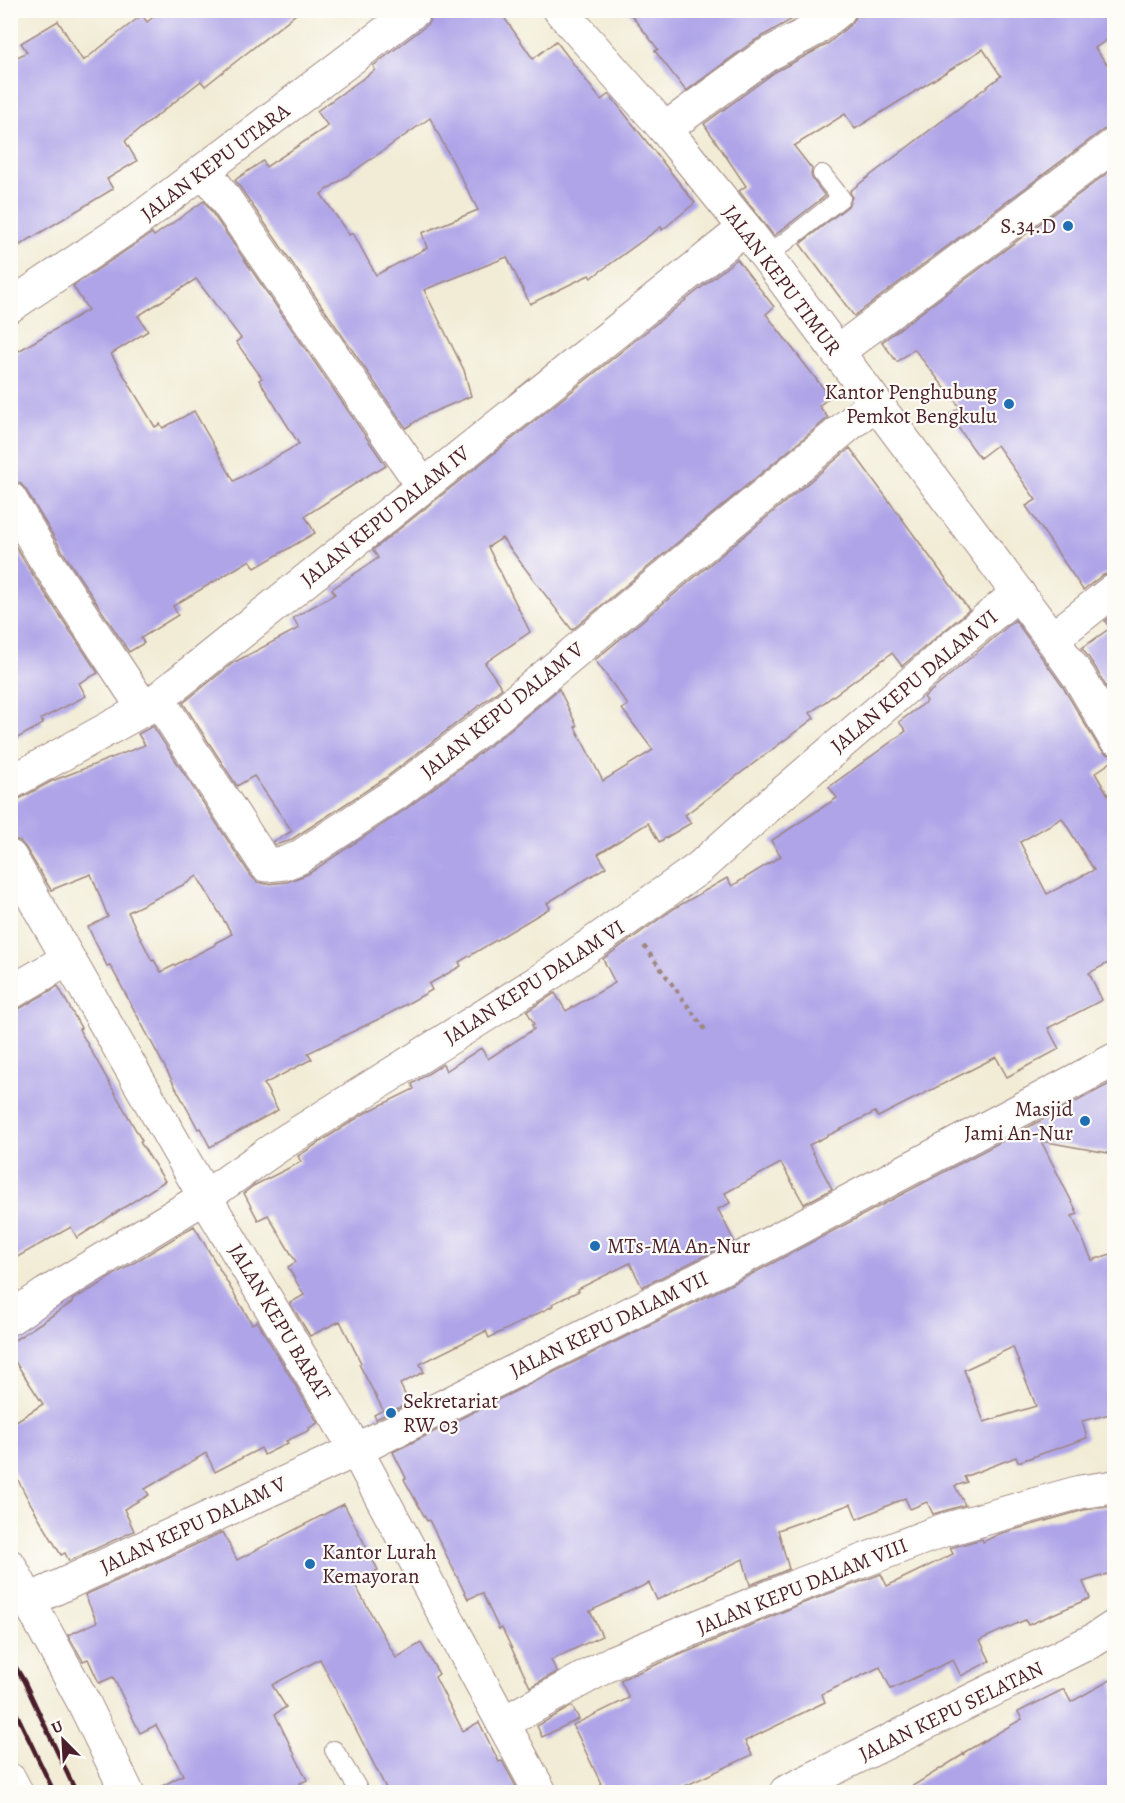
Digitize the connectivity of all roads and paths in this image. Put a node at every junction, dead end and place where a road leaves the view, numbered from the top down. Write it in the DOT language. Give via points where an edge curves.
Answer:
graph roads {
  1 [pos="415,10"];
  2 [pos="560,10"];
  3 [pos="839,10"];
  4 [pos="665,129"];
  5 [pos="1114,145"];
  6 [pos="205,170"];
  7 [pos="822,174"];
  8 [pos="745,228"];
  9 [pos="766,257"];
  10 [pos="10,306"];
  11 [pos="837,352"];
  12 [pos="874,403"];
  13 [pos="423,486"];
  14 [pos="10,500"];
  15 [pos="1114,590"];
  16 [pos="1018,593"];
  17 [pos="1052,639"];
  18 [pos="151,704"];
  19 [pos="1114,737"];
  20 [pos="10,783"];
  21 [pos="10,856"];
  22 [pos="644,946"];
  23 [pos="68,959"];
  24 [pos="10,993"];
  25 [pos="707,1032"];
  26 [pos="1114,1060"];
  27 [pos="205,1197"];
  28 [pos="10,1318"];
  29 [pos="356,1450"];
  30 [pos="1114,1487"];
  31 [pos="10,1566"];
  32 [pos="30,1599"];
  33 [pos="1114,1627"];
  34 [pos="503,1723"];
  35 [pos="334,1750"];
  36 [pos="10,1780"];
  37 [pos="16,1792"];
  38 [pos="127,1792"];
  39 [pos="360,1792"];
  40 [pos="540,1792"];
  41 [pos="786,1792"];
  1 -- 6 [label="street, JALAN KEPU UTARA"];
  2 -- 4 [label="street, JALAN KEPU TIMUR"];
  3 -- 4 [label="street" via="814,30 765,56"];
  4 -- 8 [label="street, JALAN KEPU TIMUR"];
  5 -- 11 [label="street"];
  6 -- 10 [label="street, JALAN KEPU UTARA"];
  6 -- 13 [label="street"];
  7 -- 9 [label="lane" via="841,198"];
  8 -- 9 [label="street, JALAN KEPU TIMUR"];
  8 -- 13 [label="street, JALAN KEPU DALAM IV"];
  9 -- 11 [label="street, JALAN KEPU TIMUR"];
  11 -- 12 [label="street, JALAN KEPU TIMUR"];
  12 -- 16 [label="street, JALAN KEPU TIMUR"];
  12 -- 18 [label="street, JALAN KEPU DALAM V" via="495,717 395,794 298,858 266,865"];
  13 -- 18 [label="street, JALAN KEPU DALAM IV"];
  14 -- 18 [label="street" via="45,559"];
  15 -- 17 [label="street"];
  16 -- 17 [label="street, JALAN KEPU TIMUR"];
  16 -- 27 [label="street, JALAN KEPU DALAM VI" via="699,868 541,980"];
  17 -- 19 [label="street, JALAN KEPU TIMUR"];
  18 -- 20 [label="street, JALAN KEPU DALAM IV"];
  21 -- 23 [label="street, JALAN KEPU BARAT"];
  22 -- 25 [label="path"];
  23 -- 24 [label="street"];
  23 -- 27 [label="street, JALAN KEPU BARAT"];
  26 -- 29 [label="street, JALAN KEPU DALAM VII" via="742,1258"];
  27 -- 28 [label="street, JALAN KEPU DALAM VI"];
  27 -- 29 [label="street, JALAN KEPU BARAT"];
  29 -- 32 [label="street, JALAN KEPU DALAM V"];
  29 -- 34 [label="street, JALAN KEPU BARAT"];
  30 -- 34 [label="street, JALAN KEPU DALAM VIII" via="1080,1492 960,1525 805,1583 615,1661"];
  31 -- 32 [label="street"];
  32 -- 38 [label="street"];
  33 -- 41 [label="street, JALAN KEPU SELATAN"];
  34 -- 40 [label="street, JALAN KEPU BARAT"];
  35 -- 39 [label="lane"];
  36 -- 37 [label="street"];
}
